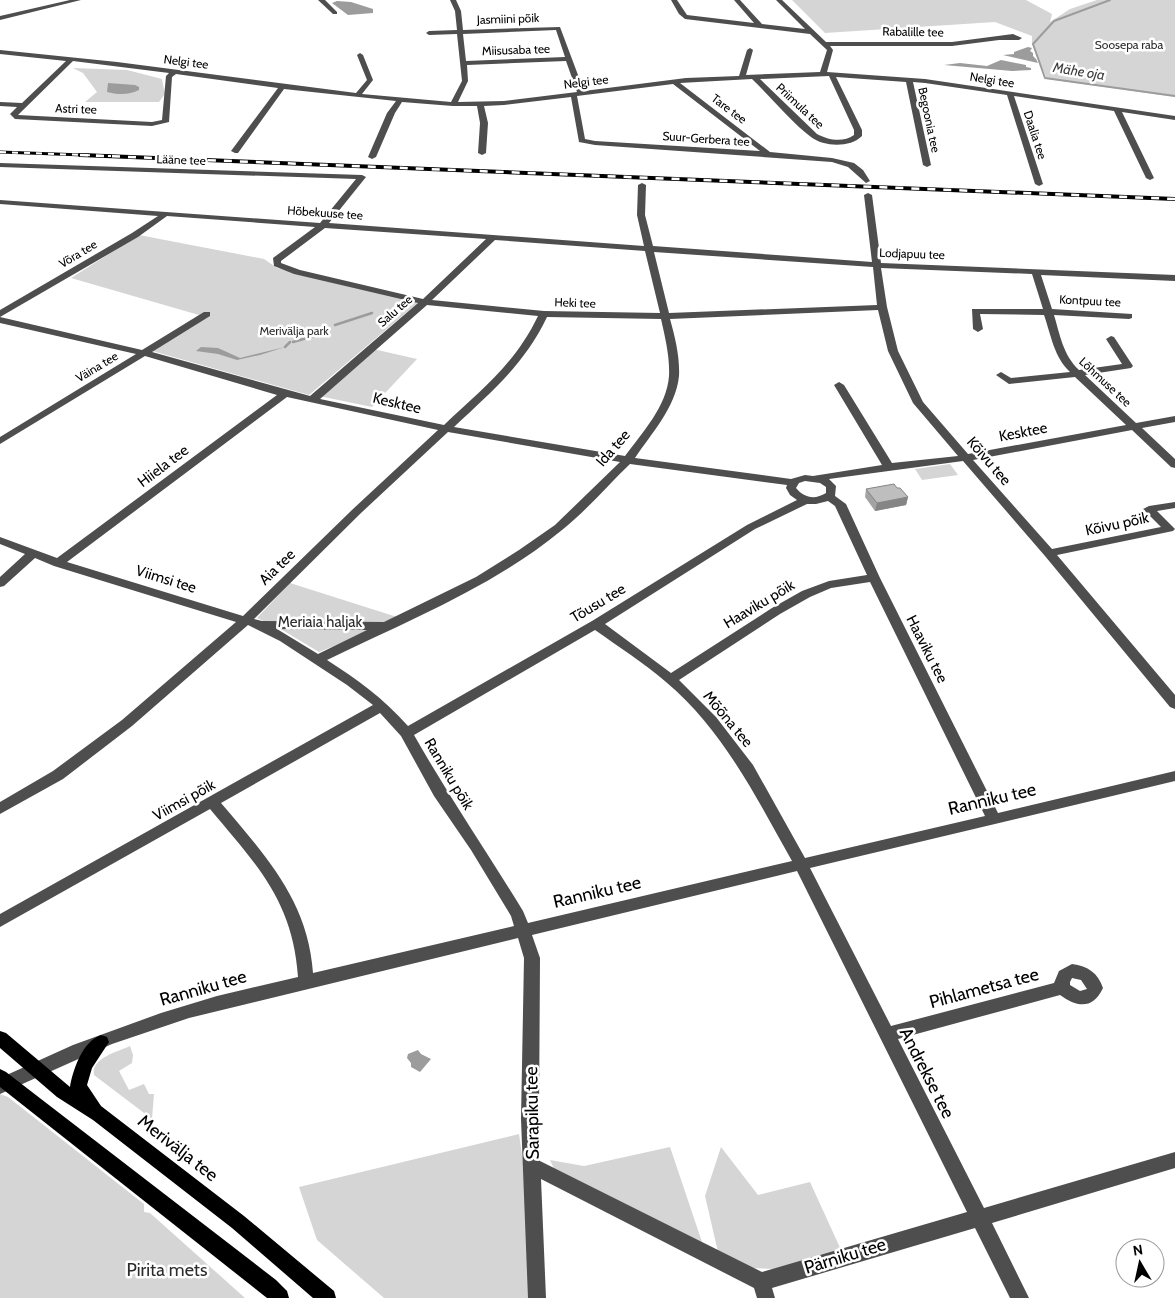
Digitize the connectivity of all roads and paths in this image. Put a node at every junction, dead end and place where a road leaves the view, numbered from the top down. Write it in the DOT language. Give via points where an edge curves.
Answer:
graph roads {
  1 [pos="78,0"];
  2 [pos="321,0"];
  3 [pos="453,0"];
  4 [pos="674,0"];
  5 [pos="737,0"];
  6 [pos="779,0"];
  7 [pos="335,13"];
  8 [pos="0,18"];
  9 [pos="761,26"];
  10 [pos="459,32"];
  11 [pos="812,32"];
  12 [pos="430,33"];
  13 [pos="999,38"];
  14 [pos="826,44"];
  15 [pos="750,50"];
  16 [pos="0,52"];
  17 [pos="360,55"];
  18 [pos="72,59"];
  19 [pos="569,59"];
  20 [pos="463,63"];
  21 [pos="824,64"];
  22 [pos="174,72"];
  23 [pos="794,74"];
  24 [pos="823,74"];
  25 [pos="832,75"];
  26 [pos="753,76"];
  27 [pos="742,77"];
  28 [pos="908,79"];
  29 [pos="675,82"];
  30 [pos="281,88"];
  31 [pos="583,94"];
  32 [pos="1010,94"];
  33 [pos="357,96"];
  34 [pos="574,96"];
  35 [pos="400,100"];
  36 [pos="0,104"];
  37 [pos="453,104"];
  38 [pos="480,104"];
  39 [pos="25,105"];
  40 [pos="1117,110"];
  41 [pos="1175,118"];
  42 [pos="235,151"];
  43 [pos="482,153"];
  44 [pos="768,154"];
  45 [pos="372,157"];
  46 [pos="0,165"];
  47 [pos="927,165"];
  48 [pos="1150,178"];
  49 [pos="866,181"];
  50 [pos="1040,184"];
  51 [pos="642,185"];
  52 [pos="868,195"];
  53 [pos="4,202"];
  54 [pos="0,208"];
  55 [pos="166,213"];
  56 [pos="322,226"];
  57 [pos="492,238"];
  58 [pos="649,250"];
  59 [pos="876,265"];
  60 [pos="1036,272"];
  61 [pos="1175,278"];
  62 [pos="425,302"];
  63 [pos="882,306"];
  64 [pos="1048,312"];
  65 [pos="0,314"];
  66 [pos="207,314"];
  67 [pos="544,314"];
  68 [pos="665,316"];
  69 [pos="1129,316"];
  70 [pos="0,320"];
  71 [pos="978,329"];
  72 [pos="1111,339"];
  73 [pos="145,353"];
  74 [pos="1076,373"];
  75 [pos="1000,375"];
  76 [pos="840,385"];
  77 [pos="285,394"];
  78 [pos="312,400"];
  79 [pos="1175,420"];
  80 [pos="1134,426"];
  81 [pos="446,429"];
  82 [pos="0,441"];
  83 [pos="965,458"];
  84 [pos="628,460"];
  85 [pos="1175,465"];
  86 [pos="889,467"];
  87 [pos="817,478"];
  88 [pos="793,483"];
  89 [pos="829,497"];
  90 [pos="806,500"];
  91 [pos="1175,505"];
  92 [pos="0,540"];
  93 [pos="33,554"];
  94 [pos="1049,554"];
  95 [pos="58,563"];
  96 [pos="874,578"];
  97 [pos="0,583"];
  98 [pos="245,621"];
  99 [pos="596,624"];
  100 [pos="260,625"];
  101 [pos="388,626"];
  102 [pos="316,660"];
  103 [pos="670,679"];
  104 [pos="1175,704"];
  105 [pos="382,706"];
  106 [pos="406,733"];
  107 [pos="1175,776"];
  108 [pos="213,803"];
  109 [pos="0,808"];
  110 [pos="994,819"];
  111 [pos="800,865"];
  112 [pos="0,921"];
  113 [pos="524,930"];
  114 [pos="306,980"];
  115 [pos="1063,988"];
  116 [pos="886,1035"];
  117 [pos="0,1038"];
  118 [pos="101,1042"];
  119 [pos="35,1068"];
  120 [pos="2,1081"];
  121 [pos="99,1114"];
  122 [pos="1175,1160"];
  123 [pos="533,1166"];
  124 [pos="978,1216"];
  125 [pos="764,1290"];
  126 [pos="280,1298"];
  127 [pos="327,1298"];
  128 [pos="537,1298"];
  129 [pos="1020,1298"];
  1 -- 8 [label="street"];
  2 -- 7 [label="street"];
  3 -- 10 [label="street" via="458,10"];
  4 -- 9 [label="street" via="686,17"];
  5 -- 9 [label="street"];
  6 -- 11 [label="street"];
  9 -- 11 [label="street"];
  10 -- 12 [label="street, Jasmiini põik"];
  10 -- 19 [label="street, Jasmiini põik" via="558,28"];
  10 -- 20 [label="street"];
  11 -- 14 [label="street"];
  13 -- 14 [label="street, Rabalille tee" via="952,44"];
  14 -- 21 [label="street" via="830,52"];
  15 -- 27 [label="street"];
  16 -- 18 [label="street, Nelgi tee"];
  17 -- 33 [label="street" via="370,80"];
  18 -- 22 [label="street, Nelgi tee"];
  18 -- 39 [label="street, Astri tee"];
  19 -- 20 [label="street, Miisusaba tee"];
  19 -- 31 [label="street"];
  20 -- 37 [label="street" via="465,81"];
  21 -- 23 [label="street"];
  21 -- 24 [label="street"];
  22 -- 30 [label="street, Nelgi tee"];
  22 -- 39 [label="street, Astri tee" via="169,76 165,122 15,117 14,114"];
  23 -- 24 [label="street, Nelgi tee"];
  23 -- 26 [label="street, Nelgi tee"];
  24 -- 25 [label="street, Nelgi tee"];
  25 -- 26 [label="street, Priimula tee" via="858,130 858,136 851,141 832,142 814,136"];
  25 -- 28 [label="street, Nelgi tee"];
  26 -- 27 [label="street, Nelgi tee"];
  27 -- 29 [label="street, Nelgi tee"];
  28 -- 32 [label="street, Nelgi tee"];
  28 -- 47 [label="street, Begoonia tee"];
  29 -- 31 [label="street, Nelgi tee"];
  29 -- 44 [label="street, Tare tee"];
  30 -- 33 [label="street, Nelgi tee"];
  30 -- 42 [label="street"];
  31 -- 34 [label="street, Nelgi tee"];
  32 -- 40 [label="street, Nelgi tee"];
  32 -- 50 [label="street, Daalia tee"];
  33 -- 35 [label="street, Nelgi tee"];
  34 -- 38 [label="street, Nelgi tee"];
  34 -- 44 [label="street, Suur-Gerbera tee" via="582,140"];
  35 -- 37 [label="street, Nelgi tee"];
  35 -- 45 [label="street"];
  36 -- 39 [label="street"];
  37 -- 38 [label="street, Nelgi tee"];
  38 -- 43 [label="street" via="484,123"];
  40 -- 41 [label="street, Nelgi tee"];
  40 -- 48 [label="street"];
  44 -- 49 [label="street, Suur-Gerbera tee" via="851,165"];
  46 -- 56 [label="street, Lääne tee" via="362,177"];
  51 -- 58 [label="street, Ida tee" via="641,215"];
  52 -- 59 [label="street, Kõivu tee"];
  53 -- 54 [label="street"];
  53 -- 55 [label="street, Hõbekuuse tee"];
  55 -- 56 [label="street, Hõbekuuse tee"];
  55 -- 65 [label="street, Võra tee" via="135,235"];
  56 -- 57 [label="street, Hõbekuuse tee"];
  56 -- 62 [label="street, Heki tee" via="276,260 276,264 285,269"];
  57 -- 58 [label="street, Hõbekuuse tee"];
  57 -- 62 [label="street, Salu tee"];
  58 -- 59 [label="street, Lodjapuu tee"];
  58 -- 68 [label="street, Ida tee"];
  59 -- 60 [label="street, Lodjapuu tee"];
  59 -- 63 [label="street, Kõivu tee"];
  60 -- 61 [label="street, Lodjapuu tee"];
  60 -- 64 [label="street, Lõhmuse tee"];
  62 -- 67 [label="street, Heki tee"];
  62 -- 78 [label="street, Salu tee"];
  63 -- 68 [label="street, Heki tee"];
  63 -- 83 [label="street, Kõivu tee" via="892,351 918,403"];
  64 -- 69 [label="street, Kontpuu tee"];
  64 -- 71 [label="street, Kontpuu tee" via="975,312"];
  64 -- 74 [label="street, Lõhmuse tee" via="1061,354"];
  66 -- 73 [label="street, Väina tee"];
  67 -- 68 [label="street, Heki tee"];
  67 -- 81 [label="street, Aia tee" via="532,339 514,364"];
  68 -- 84 [label="street, Ida tee" via="672,345 674,377 665,406"];
  70 -- 73 [label="street, Kesktee"];
  72 -- 74 [label="street" via="1128,366"];
  73 -- 77 [label="street, Kesktee"];
  73 -- 82 [label="street, Väina tee"];
  74 -- 75 [label="street" via="1010,381"];
  74 -- 80 [label="street, Lõhmuse tee"];
  76 -- 86 [label="street"];
  77 -- 78 [label="street, Kesktee"];
  77 -- 95 [label="street, Hiiela tee"];
  78 -- 81 [label="street, Kesktee"];
  79 -- 80 [label="street, Kesktee"];
  80 -- 83 [label="street, Kesktee"];
  80 -- 85 [label="street, Lõhmuse tee"];
  81 -- 84 [label="street, Kesktee"];
  81 -- 98 [label="street, Aia tee"];
  83 -- 86 [label="street, Kesktee"];
  83 -- 94 [label="street, Kõivu tee"];
  84 -- 88 [label="street, Kesktee"];
  84 -- 101 [label="street, Ida tee" via="558,526 523,553 480,580"];
  86 -- 87 [label="street, Kesktee"];
  87 -- 88 [label="street, Kesktee"];
  87 -- 89 [label="street, Haaviku tee" via="831,486"];
  88 -- 90 [label="street" via="792,492"];
  89 -- 90 [label="street, Tõusu tee" via="818,501"];
  89 -- 96 [label="street, Haaviku tee" via="840,504"];
  90 -- 99 [label="street, Tõusu tee" via="751,528"];
  91 -- 94 [label="street, Kõivu põik" via="1149,509 1168,529"];
  92 -- 93 [label="street, Viimsi tee"];
  93 -- 95 [label="street, Viimsi tee"];
  93 -- 97 [label="street"];
  94 -- 104 [label="street, Kõivu tee"];
  95 -- 98 [label="street, Viimsi tee"];
  96 -- 103 [label="street, Haaviku põik" via="829,585 806,594"];
  96 -- 110 [label="street, Haaviku tee"];
  98 -- 100 [label="street, Viimsi tee"];
  98 -- 109 [label="street, Aia tee" via="127,723 58,775"];
  99 -- 103 [label="street, Mõõna tee"];
  99 -- 106 [label="street, Tõusu tee"];
  100 -- 101 [label="street, Ida tee"];
  100 -- 102 [label="street, Viimsi tee"];
  101 -- 102 [label="street, Ida tee"];
  102 -- 105 [label="street, Ranniku põik" via="352,682"];
  103 -- 111 [label="street, Mõõna tee" via="711,720 748,769"];
  105 -- 106 [label="street, Ranniku põik"];
  105 -- 108 [label="street, Viimsi põik"];
  106 -- 113 [label="street, Ranniku põik" via="439,792 518,915"];
  107 -- 110 [label="street, Ranniku tee"];
  108 -- 112 [label="street, Viimsi põik"];
  108 -- 114 [label="street" via="272,875 296,923"];
  110 -- 111 [label="street, Ranniku tee"];
  111 -- 113 [label="street, Ranniku tee"];
  111 -- 116 [label="street, Andrekse tee"];
  113 -- 114 [label="street, Ranniku tee"];
  113 -- 123 [label="street, Sarapiku tee" via="532,958 530,1119"];
  114 -- 118 [label="street, Ranniku tee" via="202,1007"];
  115 -- 116 [label="street, Pihlametsa tee"];
  116 -- 124 [label="street, Andrekse tee"];
  117 -- 119 [label="main road, Merivälja tee"];
  118 -- 119 [label="street, Ranniku tee"];
  118 -- 121 [label="main road" via="86,1059 78,1087"];
  119 -- 120 [label="street, Ranniku tee"];
  119 -- 121 [label="main road, Merivälja tee" via="63,1092"];
  120 -- 126 [label="main road"];
  121 -- 127 [label="main road, Merivälja tee" via="238,1222"];
  122 -- 124 [label="street, Pärniku tee"];
  123 -- 125 [label="street, Pärniku tee"];
  123 -- 128 [label="street, Sarapiku tee"];
  124 -- 125 [label="street, Pärniku tee"];
  124 -- 129 [label="street, Andrekse tee"];
}
